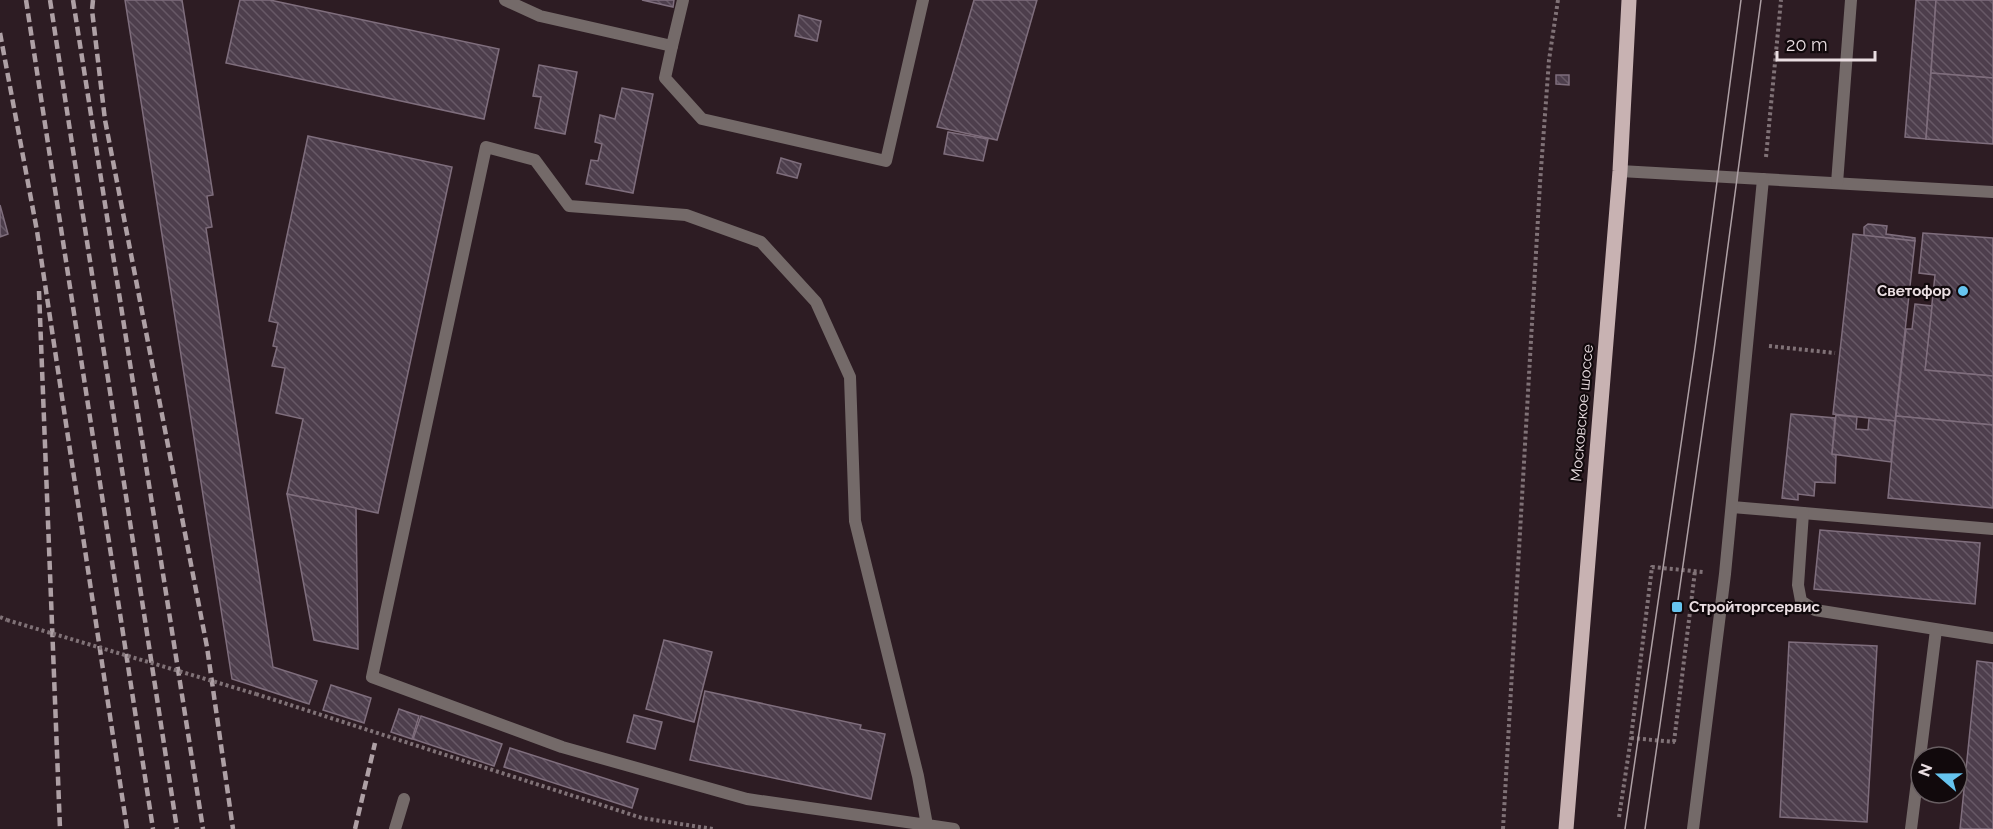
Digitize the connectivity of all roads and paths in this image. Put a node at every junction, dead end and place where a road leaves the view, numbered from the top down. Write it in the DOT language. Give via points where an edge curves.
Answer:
graph roads {
  1 [pos="505,0"];
  2 [pos="683,0"];
  3 [pos="923,0"];
  4 [pos="1558,0"];
  5 [pos="1629,0"];
  6 [pos="1781,0"];
  7 [pos="1851,0"];
  8 [pos="672,46"];
  9 [pos="1620,171"];
  10 [pos="1763,179"];
  11 [pos="1837,183"];
  12 [pos="1993,192"];
  13 [pos="1747,344"];
  14 [pos="1835,353"];
  15 [pos="1732,507"];
  16 [pos="1803,513"];
  17 [pos="1993,529"];
  18 [pos="1695,571"];
  19 [pos="1725,574"];
  20 [pos="0,617"];
  21 [pos="1936,630"];
  22 [pos="1993,638"];
  23 [pos="1631,738"];
  24 [pos="1674,742"];
  25 [pos="1703,745"];
  26 [pos="404,799"];
  27 [pos="1619,817"];
  28 [pos="927,825"];
  29 [pos="395,829"];
  30 [pos="713,829"];
  31 [pos="954,829"];
  32 [pos="1503,829"];
  33 [pos="1566,829"];
  34 [pos="1693,829"];
  35 [pos="1911,829"];
  1 -- 8 [label="lane" via="540,16"];
  2 -- 8 [label="lane"];
  3 -- 8 [label="lane" via="886,161 702,119 665,78"];
  4 -- 32 [label="path" via="1539,183"];
  5 -- 9 [label="main road, Московское шоссе"];
  6 -- 10 [label="path"];
  7 -- 11 [label="lane"];
  9 -- 10 [label="lane"];
  9 -- 33 [label="main road, Московское шоссе"];
  10 -- 11 [label="lane"];
  10 -- 13 [label="lane"];
  11 -- 12 [label="lane"];
  13 -- 14 [label="path"];
  13 -- 15 [label="lane"];
  15 -- 16 [label="lane"];
  15 -- 19 [label="lane"];
  16 -- 17 [label="lane"];
  16 -- 21 [label="lane" via="1798,585 1801,601 1815,610"];
  18 -- 19 [label="path"];
  18 -- 23 [label="path" via="1652,567"];
  18 -- 24 [label="path"];
  19 -- 25 [label="lane"];
  20 -- 30 [label="path, bridge" via="256,694 642,818"];
  21 -- 22 [label="lane"];
  21 -- 35 [label="lane"];
  23 -- 24 [label="path"];
  23 -- 27 [label="path"];
  24 -- 25 [label="path"];
  25 -- 34 [label="lane"];
  26 -- 29 [label="lane"];
  28 -- 28 [label="lane" via="747,799 562,747 372,677 486,147 535,160 569,206 686,215 761,242 816,302 850,377 855,521"];
  28 -- 31 [label="lane"];
}
